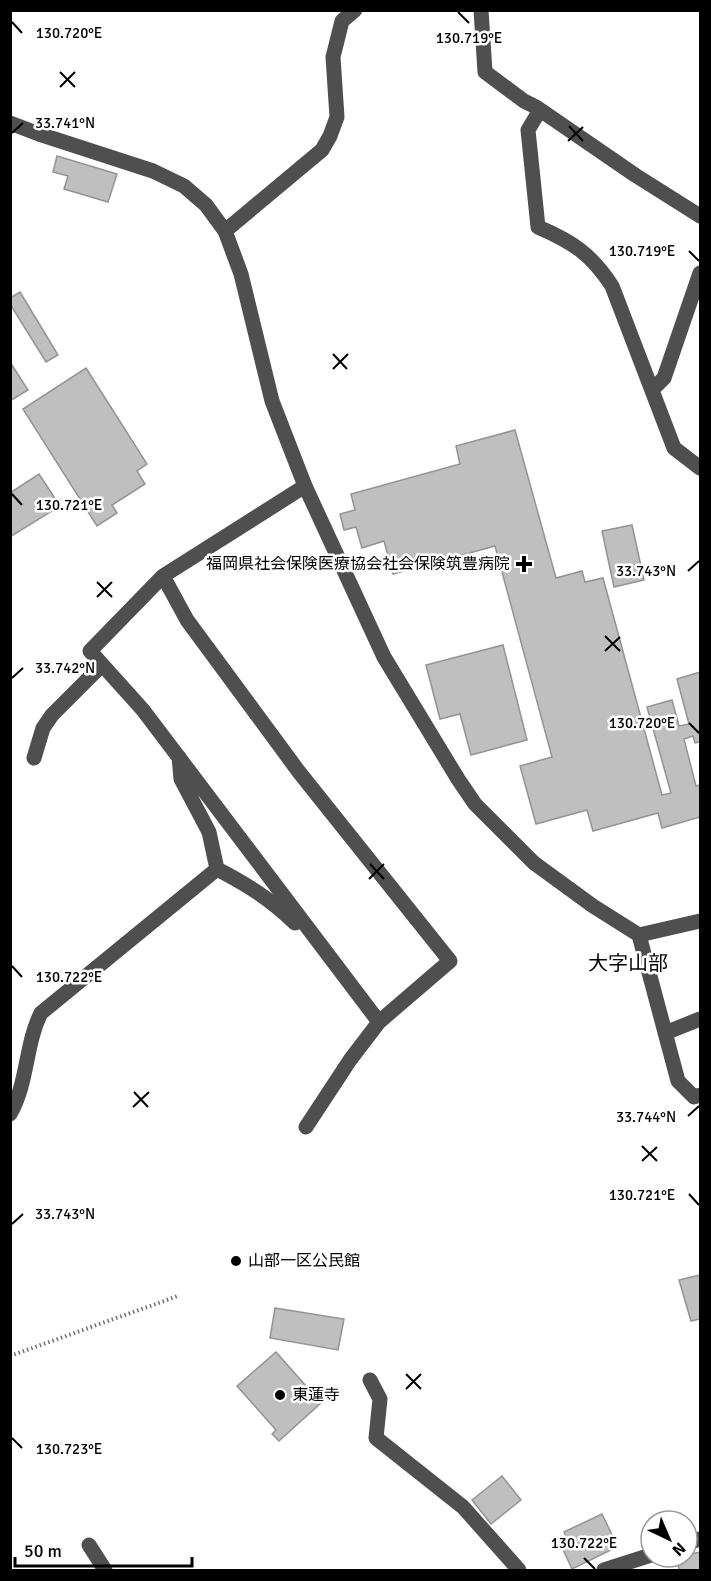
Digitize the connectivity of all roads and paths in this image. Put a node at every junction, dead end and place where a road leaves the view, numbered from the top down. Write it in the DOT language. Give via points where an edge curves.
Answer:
graph roads {
  1 [pos="355,10"];
  2 [pos="481,10"];
  3 [pos="540,110"];
  4 [pos="10,123"];
  5 [pos="700,216"];
  6 [pos="225,231"];
  7 [pos="700,273"];
  8 [pos="652,390"];
  9 [pos="700,468"];
  10 [pos="305,486"];
  11 [pos="163,576"];
  12 [pos="102,664"];
  13 [pos="179,756"];
  14 [pos="34,758"];
  15 [pos="217,869"];
  16 [pos="700,921"];
  17 [pos="639,935"];
  18 [pos="326,952"];
  19 [pos="700,1019"];
  20 [pos="379,1022"];
  21 [pos="665,1033"];
  22 [pos="700,1095"];
  23 [pos="10,1114"];
  24 [pos="306,1127"];
  25 [pos="178,1296"];
  26 [pos="10,1356"];
  27 [pos="370,1380"];
  28 [pos="89,1545"];
  29 [pos="639,1559"];
  30 [pos="105,1570"];
  31 [pos="519,1570"];
  32 [pos="604,1570"];
  1 -- 6 [label="street" via="342,21 333,57 337,117 322,150"];
  2 -- 3 [label="street" via="485,72"];
  3 -- 5 [label="street"];
  3 -- 8 [label="street" via="528,130 538,226 574,244 600,267 612,286"];
  4 -- 6 [label="street" via="153,171 184,186 206,205"];
  6 -- 10 [label="street" via="241,274 272,401"];
  7 -- 8 [label="street" via="664,378"];
  8 -- 9 [label="street" via="674,447"];
  10 -- 11 [label="street"];
  10 -- 17 [label="street" via="384,657 475,804 534,863"];
  11 -- 12 [label="street" via="90,651"];
  11 -- 20 [label="street" via="187,620 299,772 450,961"];
  12 -- 13 [label="street"];
  12 -- 14 [label="street" via="52,715"];
  13 -- 15 [label="street" via="181,779 209,832"];
  13 -- 18 [label="street"];
  15 -- 18 [label="street" via="249,885"];
  15 -- 23 [label="street" via="41,1013 18,1100"];
  16 -- 17 [label="street"];
  17 -- 21 [label="street"];
  18 -- 20 [label="street"];
  19 -- 21 [label="street"];
  20 -- 24 [label="street"];
  21 -- 22 [label="street" via="678,1081 694,1097"];
  25 -- 26 [label="path"];
  27 -- 31 [label="street" via="380,1399 376,1438 463,1507"];
  28 -- 30 [label="street"];
  29 -- 32 [label="street"];
}
